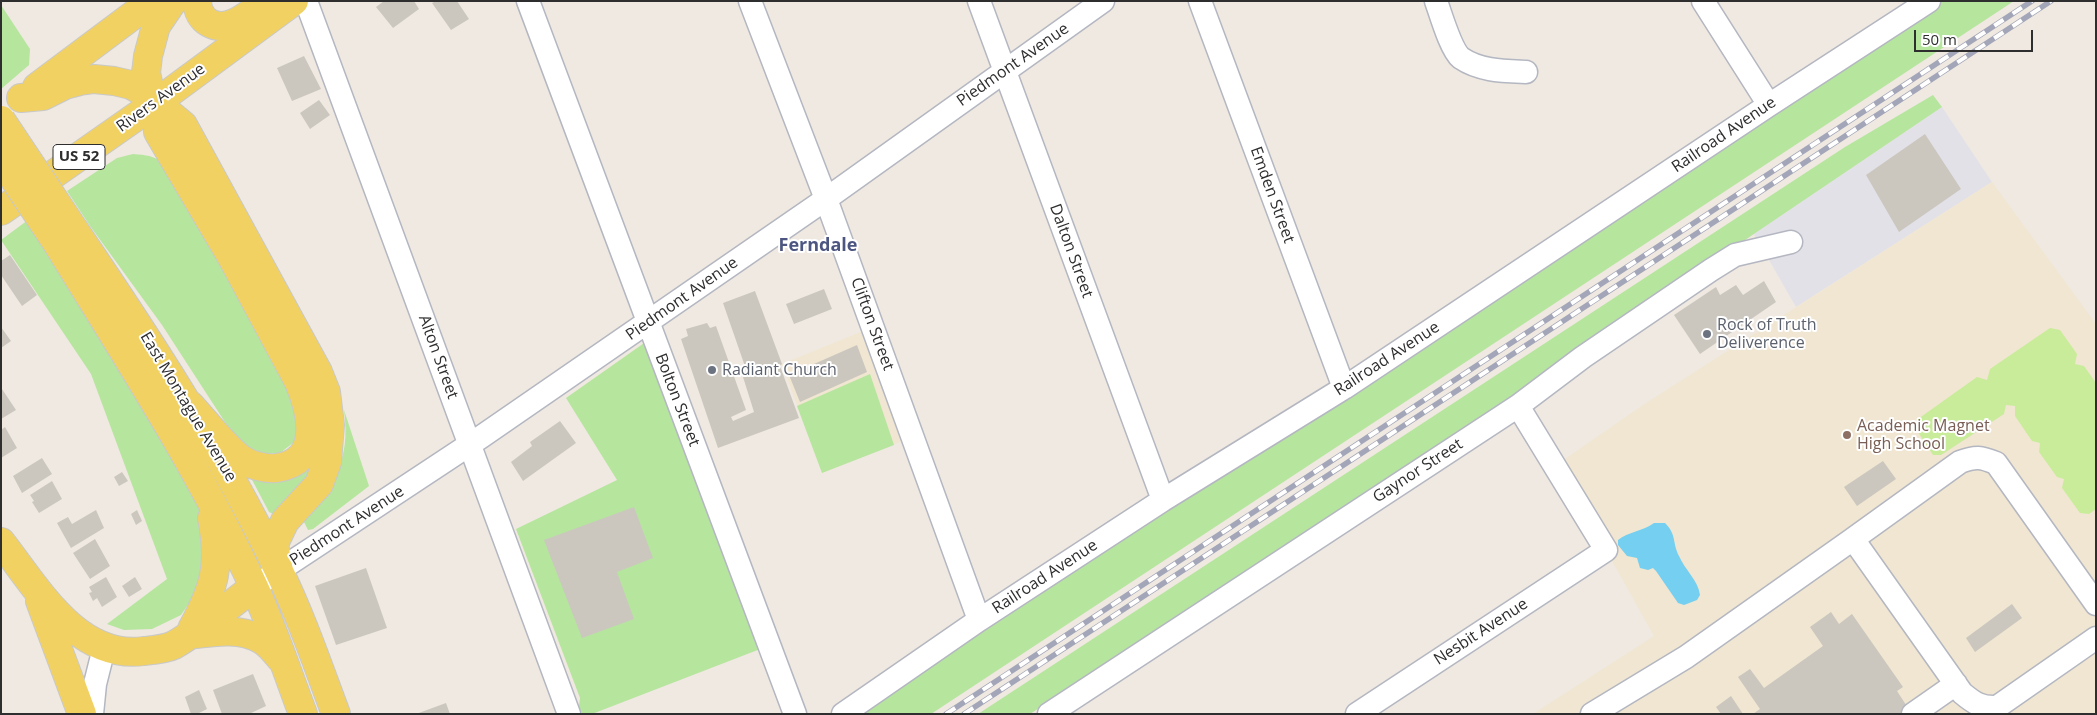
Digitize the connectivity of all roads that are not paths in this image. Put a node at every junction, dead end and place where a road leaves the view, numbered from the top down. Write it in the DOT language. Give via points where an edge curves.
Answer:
graph roads {
  1 [pos="152,1"];
  2 [pos="173,1"];
  3 [pos="197,1"];
  4 [pos="267,1"];
  5 [pos="294,1"];
  6 [pos="306,1"];
  7 [pos="528,1"];
  8 [pos="750,1"];
  9 [pos="979,1"];
  10 [pos="1103,1"];
  11 [pos="1200,1"];
  12 [pos="1436,1"];
  13 [pos="1703,1"];
  14 [pos="1929,1"];
  15 [pos="1004,72"];
  16 [pos="1526,72"];
  17 [pos="157,102"];
  18 [pos="11,105"];
  19 [pos="1769,106"];
  20 [pos="1,120"];
  21 [pos="1,159"];
  22 [pos="826,199"];
  23 [pos="1,211"];
  24 [pos="66,237"];
  25 [pos="1791,242"];
  26 [pos="648,322"];
  27 [pos="1344,388"];
  28 [pos="190,405"];
  29 [pos="1518,406"];
  30 [pos="471,445"];
  31 [pos="207,493"];
  32 [pos="1163,500"];
  33 [pos="1853,539"];
  34 [pos="1,542"];
  35 [pos="279,571"];
  36 [pos="34,585"];
  37 [pos="254,587"];
  38 [pos="2096,604"];
  39 [pos="979,620"];
  40 [pos="188,635"];
  41 [pos="2096,638"];
  42 [pos="104,648"];
  43 [pos="282,660"];
  44 [pos="1956,684"];
  45 [pos="82,714"];
  46 [pos="92,714"];
  47 [pos="303,714"];
  48 [pos="336,714"];
  49 [pos="569,714"];
  50 [pos="795,714"];
  51 [pos="843,714"];
  52 [pos="1049,714"];
  53 [pos="1357,714"];
  54 [pos="1592,714"];
  55 [pos="1913,714"];
  1 -- 18 [label="main road"];
  2 -- 17 [label="main road" via="156,26 148,56 146,73"];
  3 -- 4 [label="main road" via="201,17 208,24 220,26 234,23"];
  5 -- 17 [label="main road, Rivers Avenue / US 52"];
  6 -- 30 [label="street, Alton Street"];
  7 -- 26 [label="street, Bolton Street"];
  8 -- 22 [label="street, Clifton Street"];
  9 -- 15 [label="street, Dalton Street"];
  10 -- 15 [label="street, Piedmont Avenue"];
  11 -- 27 [label="street, Emden Street"];
  12 -- 16 [label="street" via="1461,58 1489,70"];
  13 -- 19 [label="street"];
  14 -- 19 [label="street, Railroad Avenue"];
  15 -- 22 [label="street, Piedmont Avenue"];
  15 -- 32 [label="street, Dalton Street"];
  17 -- 18 [label="main road" via="131,85 94,79 65,85"];
  17 -- 23 [label="main road, Rivers Avenue / US 52"];
  17 -- 28 [label="main road" via="158,132 234,261 299,382 310,416 308,445 295,462 282,467 270,469 251,464 239,458"];
  17 -- 35 [label="main road" via="182,125 326,392 330,425 327,462 319,484 284,521 274,544"];
  19 -- 27 [label="street, Railroad Avenue"];
  20 -- 24 [label="main road, East Montague Avenue, bridge"];
  21 -- 24 [label="main road, East Montague Avenue, bridge"];
  22 -- 26 [label="street, Piedmont Avenue"];
  22 -- 39 [label="street, Clifton Street"];
  24 -- 28 [label="main road, East Montague Avenue"];
  24 -- 31 [label="main road, East Montague Avenue"];
  25 -- 29 [label="street, Gaynor Street" via="1735,255 1710,270"];
  26 -- 30 [label="street, Piedmont Avenue"];
  26 -- 50 [label="street, Bolton Street"];
  27 -- 32 [label="street, Railroad Avenue"];
  28 -- 35 [label="main road, East Montague Avenue"];
  29 -- 52 [label="street, Gaynor Street"];
  29 -- 53 [label="street, Nesbit Avenue" via="1606,550"];
  30 -- 35 [label="street, Piedmont Avenue"];
  30 -- 49 [label="street, Alton Street"];
  31 -- 37 [label="main road, East Montague Avenue"];
  31 -- 40 [label="main road" via="217,545 214,578 206,604"];
  32 -- 39 [label="street, Railroad Avenue"];
  33 -- 38 [label="street" via="1960,462 1974,457 1984,458 1996,463"];
  33 -- 44 [label="street"];
  33 -- 54 [label="street" via="1686,657"];
  34 -- 36 [label="main road"];
  35 -- 37 [label="street, Piedmont Avenue"];
  35 -- 48 [label="main road, East Montague Avenue"];
  36 -- 42 [label="main road" via="59,615"];
  36 -- 45 [label="main road"];
  37 -- 40 [label="main road"];
  37 -- 43 [label="main road, East Montague Avenue"];
  39 -- 51 [label="street, Railroad Avenue"];
  40 -- 42 [label="main road" via="173,646 152,650 118,652"];
  40 -- 43 [label="main road" via="223,630 246,634 263,640"];
  41 -- 44 [label="street" via="1997,707 1985,708 1974,704"];
  42 -- 46 [label="street"];
  43 -- 47 [label="main road, East Montague Avenue"];
  44 -- 55 [label="street"];
}
